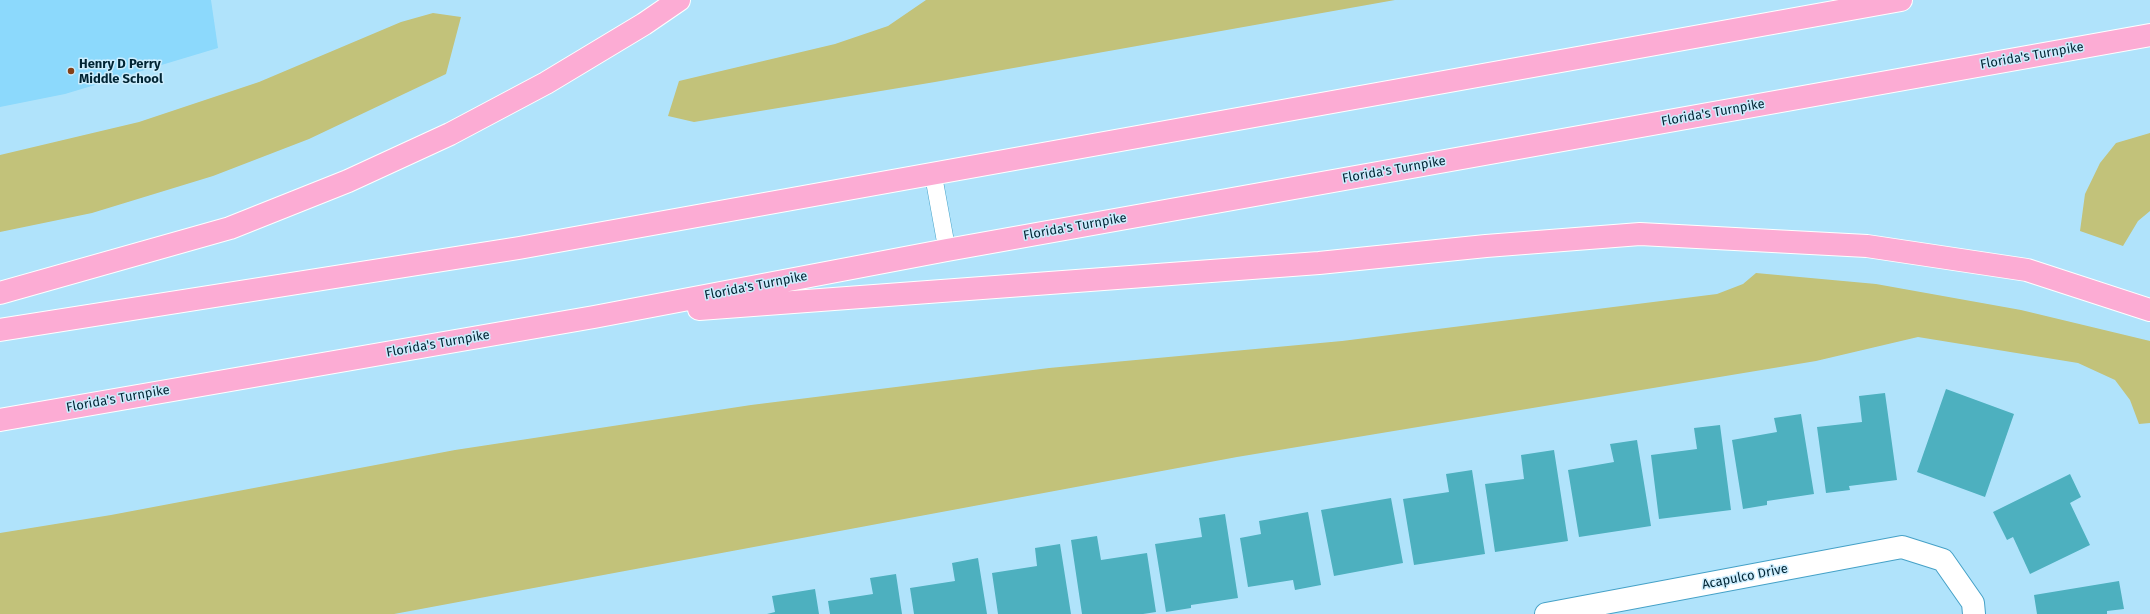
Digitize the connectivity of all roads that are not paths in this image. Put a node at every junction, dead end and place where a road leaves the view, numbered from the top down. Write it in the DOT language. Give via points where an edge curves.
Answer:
graph roads {
  1 [pos="679,0"];
  2 [pos="1901,0"];
  3 [pos="2150,35"];
  4 [pos="933,173"];
  5 [pos="946,250"];
  6 [pos="0,292"];
  7 [pos="2150,310"];
  8 [pos="594,317"];
  9 [pos="0,330"];
  10 [pos="0,420"];
  11 [pos="1617,608"];
  12 [pos="1546,614"];
  13 [pos="1974,614"];
  1 -- 6 [label="highway" via="546,83 450,134 348,182 230,228"];
  2 -- 4 [label="highway"];
  3 -- 5 [label="highway, Florida's Turnpike"];
  4 -- 5 [label="lane"];
  4 -- 9 [label="highway" via="519,248"];
  5 -- 8 [label="highway, Florida's Turnpike"];
  7 -- 8 [label="highway" via="2027,270 1875,247 1640,234 1319,263"];
  8 -- 10 [label="highway, Florida's Turnpike"];
  11 -- 12 [label="street, Acapulco Drive"];
  11 -- 13 [label="street, Acapulco Drive" via="1902,547 1943,560 1973,603"];
}
